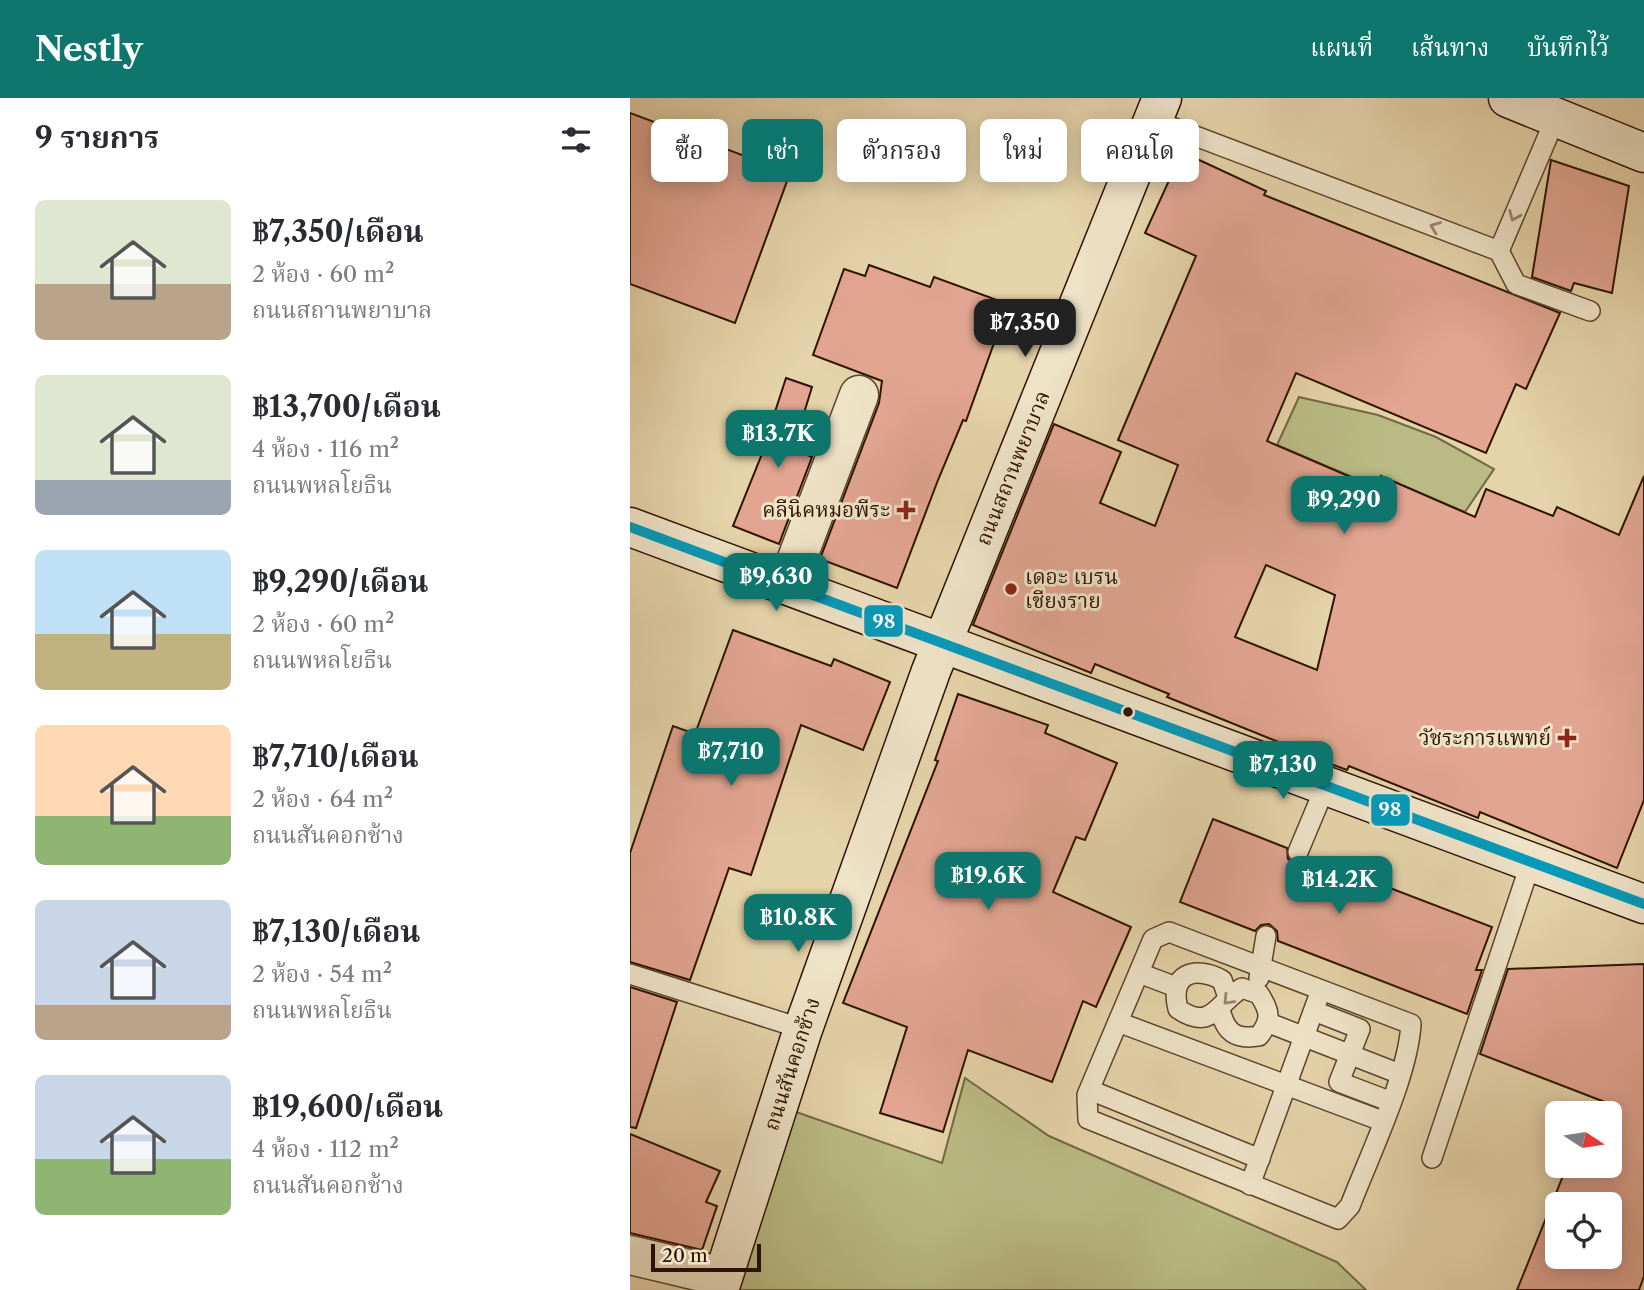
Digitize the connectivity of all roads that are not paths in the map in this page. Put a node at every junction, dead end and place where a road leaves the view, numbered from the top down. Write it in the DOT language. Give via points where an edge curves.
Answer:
graph roads {
  1 [pos="1508,98"];
  2 [pos="1157,109"];
  3 [pos="1556,117"];
  4 [pos="1644,153"];
  5 [pos="1499,251"];
  6 [pos="1590,311"];
  7 [pos="859,395"];
  8 [pos="630,527"];
  9 [pos="787,585"];
  10 [pos="943,643"];
  11 [pos="1326,785"];
  12 [pos="1297,852"];
  13 [pos="1531,862"];
  14 [pos="1644,904"];
  15 [pos="1266,936"];
  16 [pos="1216,951"];
  17 [pos="1263,968"];
  18 [pos="1208,972"];
  19 [pos="630,974"];
  20 [pos="1139,974"];
  21 [pos="1176,987"];
  22 [pos="1321,990"];
  23 [pos="1254,992"];
  24 [pos="1224,1003"];
  25 [pos="1314,1011"];
  26 [pos="1192,1018"];
  27 [pos="1118,1021"];
  28 [pos="1269,1023"];
  29 [pos="803,1029"];
  30 [pos="1234,1035"];
  31 [pos="1304,1037"];
  32 [pos="1181,1045"];
  33 [pos="1350,1054"];
  34 [pos="1225,1062"];
  35 [pos="1400,1074"];
  36 [pos="1286,1085"];
  37 [pos="1090,1090"];
  38 [pos="1390,1101"];
  39 [pos="1382,1121"];
  40 [pos="1432,1158"];
  41 [pos="1260,1159"];
  42 [pos="1250,1185"];
  43 [pos="630,1255"];
  44 [pos="721,1283"];
  1 -- 3 [label="street"];
  5 -- 2 [label="lane, one-way" via="1191,135"];
  2 -- 10 [label="street, ถนนสถานพยาบาล"];
  3 -- 4 [label="street"];
  3 -- 5 [label="lane, one-way"];
  5 -- 6 [label="lane" via="1516,284"];
  7 -- 9 [label="street"];
  8 -- 9 [label="street"];
  9 -- 10 [label="street"];
  10 -- 11 [label="street"];
  10 -- 29 [label="street, ถนนสันคอกช้าง"];
  11 -- 12 [label="lane"];
  11 -- 13 [label="street"];
  13 -- 14 [label="street"];
  13 -- 40 [label="lane"];
  15 -- 17 [label="lane"];
  16 -- 17 [label="lane"];
  16 -- 18 [label="lane"];
  16 -- 20 [label="lane" via="1168,932 1153,939"];
  17 -- 22 [label="lane"];
  17 -- 23 [label="lane"];
  18 -- 21 [label="lane" via="1190,973"];
  18 -- 24 [label="lane, one-way" via="1222,980"];
  19 -- 29 [label="lane"];
  20 -- 21 [label="lane"];
  20 -- 27 [label="lane"];
  21 -- 26 [label="lane" via="1178,1009"];
  22 -- 25 [label="lane"];
  22 -- 35 [label="lane" via="1411,1024"];
  23 -- 24 [label="lane, one-way" via="1242,989"];
  23 -- 28 [label="lane" via="1269,1009"];
  24 -- 26 [label="lane" via="1208,1017"];
  24 -- 30 [label="lane" via="1223,1026"];
  25 -- 31 [label="lane"];
  25 -- 33 [label="lane" via="1360,1029"];
  26 -- 32 [label="lane"];
  27 -- 32 [label="lane"];
  27 -- 37 [label="lane"];
  28 -- 30 [label="lane" via="1259,1036"];
  28 -- 31 [label="lane"];
  29 -- 44 [label="street, ถนนสันคอกช้าง"];
  30 -- 34 [label="lane"];
  31 -- 33 [label="lane"];
  31 -- 36 [label="lane"];
  32 -- 34 [label="lane"];
  33 -- 35 [label="lane"];
  33 -- 38 [label="lane" via="1339,1082"];
  34 -- 36 [label="lane"];
  35 -- 38 [label="lane"];
  36 -- 39 [label="lane"];
  36 -- 41 [label="lane"];
  37 -- 41 [label="lane"];
  37 -- 42 [label="lane" via="1088,1119"];
  38 -- 39 [label="lane"];
  39 -- 42 [label="lane" via="1350,1206 1338,1219"];
  41 -- 42 [label="lane"];
  43 -- 44 [label="street"];
}
